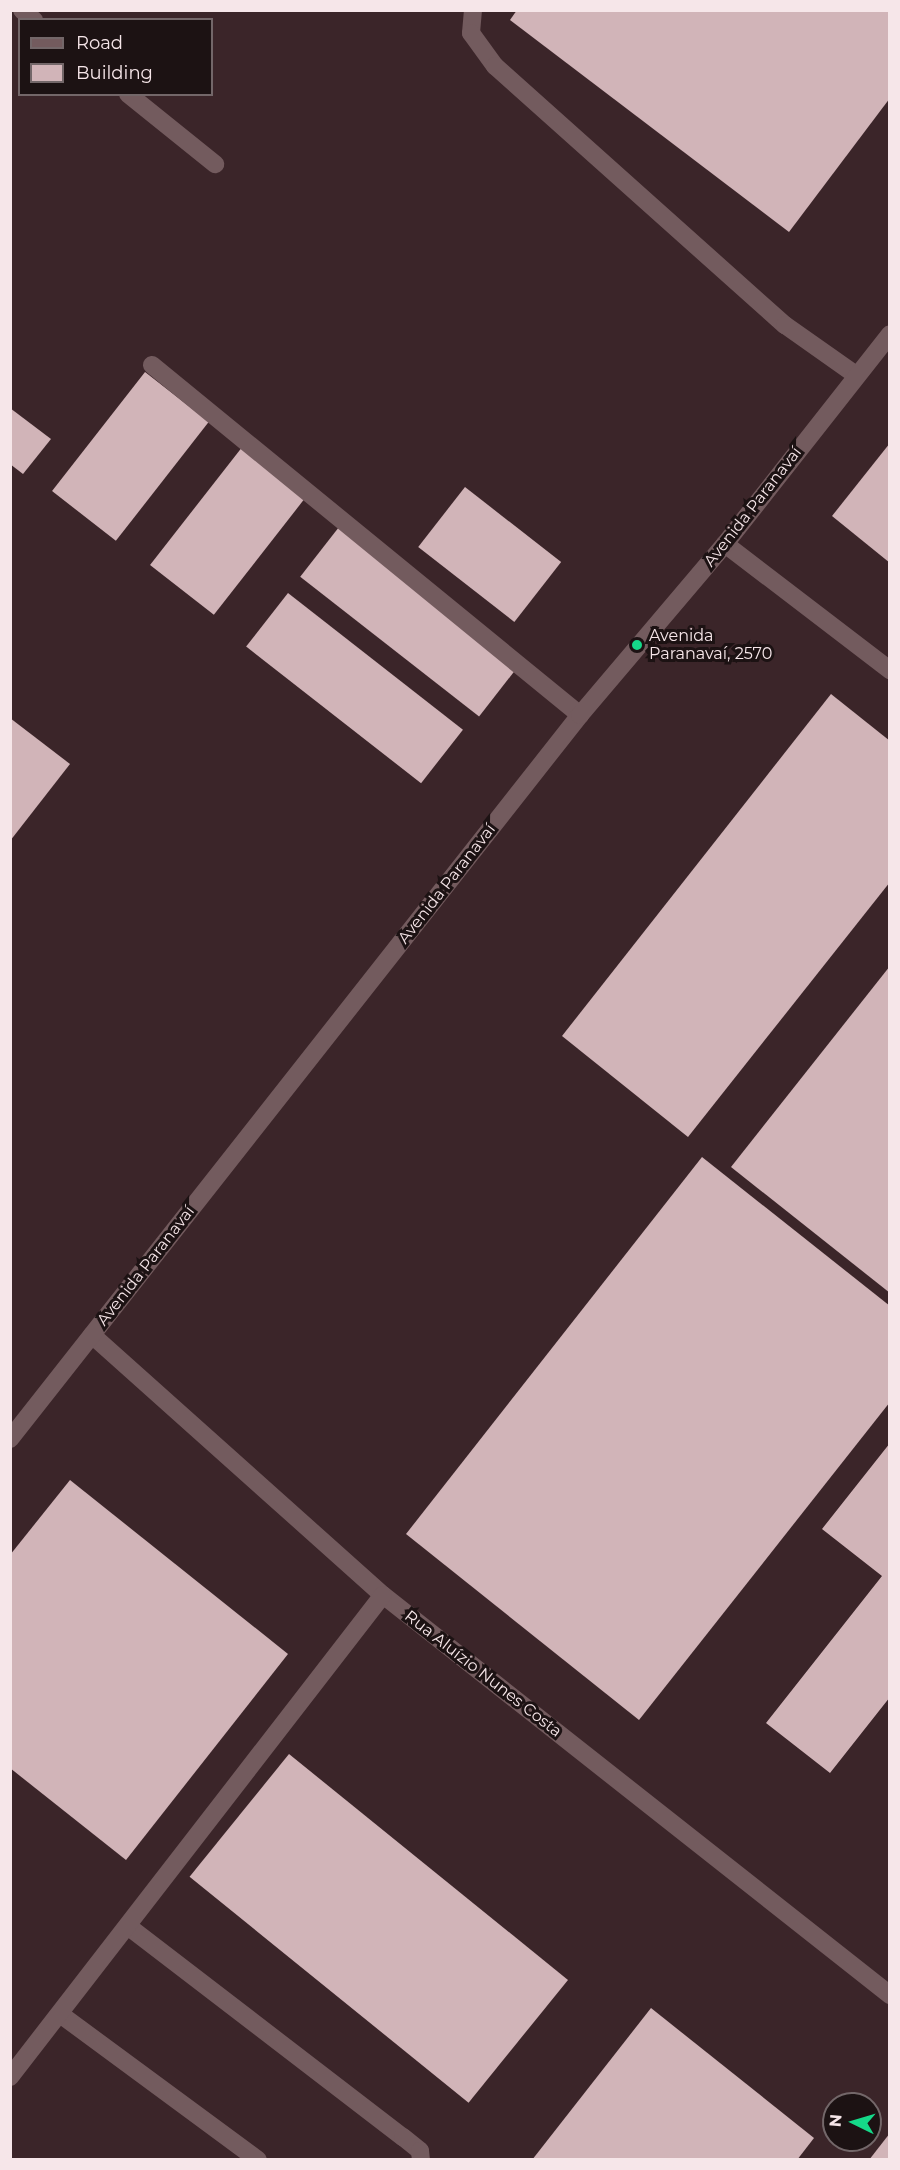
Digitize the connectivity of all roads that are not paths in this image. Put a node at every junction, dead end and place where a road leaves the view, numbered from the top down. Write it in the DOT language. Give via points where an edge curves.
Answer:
graph roads {
  1 [pos="473,10"];
  2 [pos="130,96"];
  3 [pos="215,164"];
  4 [pos="890,334"];
  5 [pos="152,364"];
  6 [pos="856,375"];
  7 [pos="725,544"];
  8 [pos="890,670"];
  9 [pos="580,715"];
  10 [pos="92,1335"];
  11 [pos="10,1439"];
  12 [pos="383,1595"];
  13 [pos="129,1927"];
  14 [pos="890,1995"];
  15 [pos="60,2014"];
  16 [pos="10,2077"];
  17 [pos="258,2160"];
  18 [pos="421,2160"];
  1 -- 6 [label="street" via="471,33 495,66 785,325"];
  2 -- 3 [label="street"];
  4 -- 6 [label="street, Avenida Paranavaí"];
  5 -- 9 [label="street"];
  6 -- 7 [label="street, Avenida Paranavaí"];
  7 -- 8 [label="street"];
  7 -- 9 [label="street, Avenida Paranavaí"];
  9 -- 10 [label="street, Avenida Paranavaí"];
  10 -- 11 [label="street, Avenida Paranavaí"];
  10 -- 12 [label="street, Rua Aluízio Nunes Costa"];
  12 -- 13 [label="street"];
  12 -- 14 [label="street, Rua Aluízio Nunes Costa"];
  13 -- 15 [label="street"];
  13 -- 18 [label="street" via="404,2137 420,2151"];
  15 -- 16 [label="street"];
  15 -- 17 [label="street"];
}
